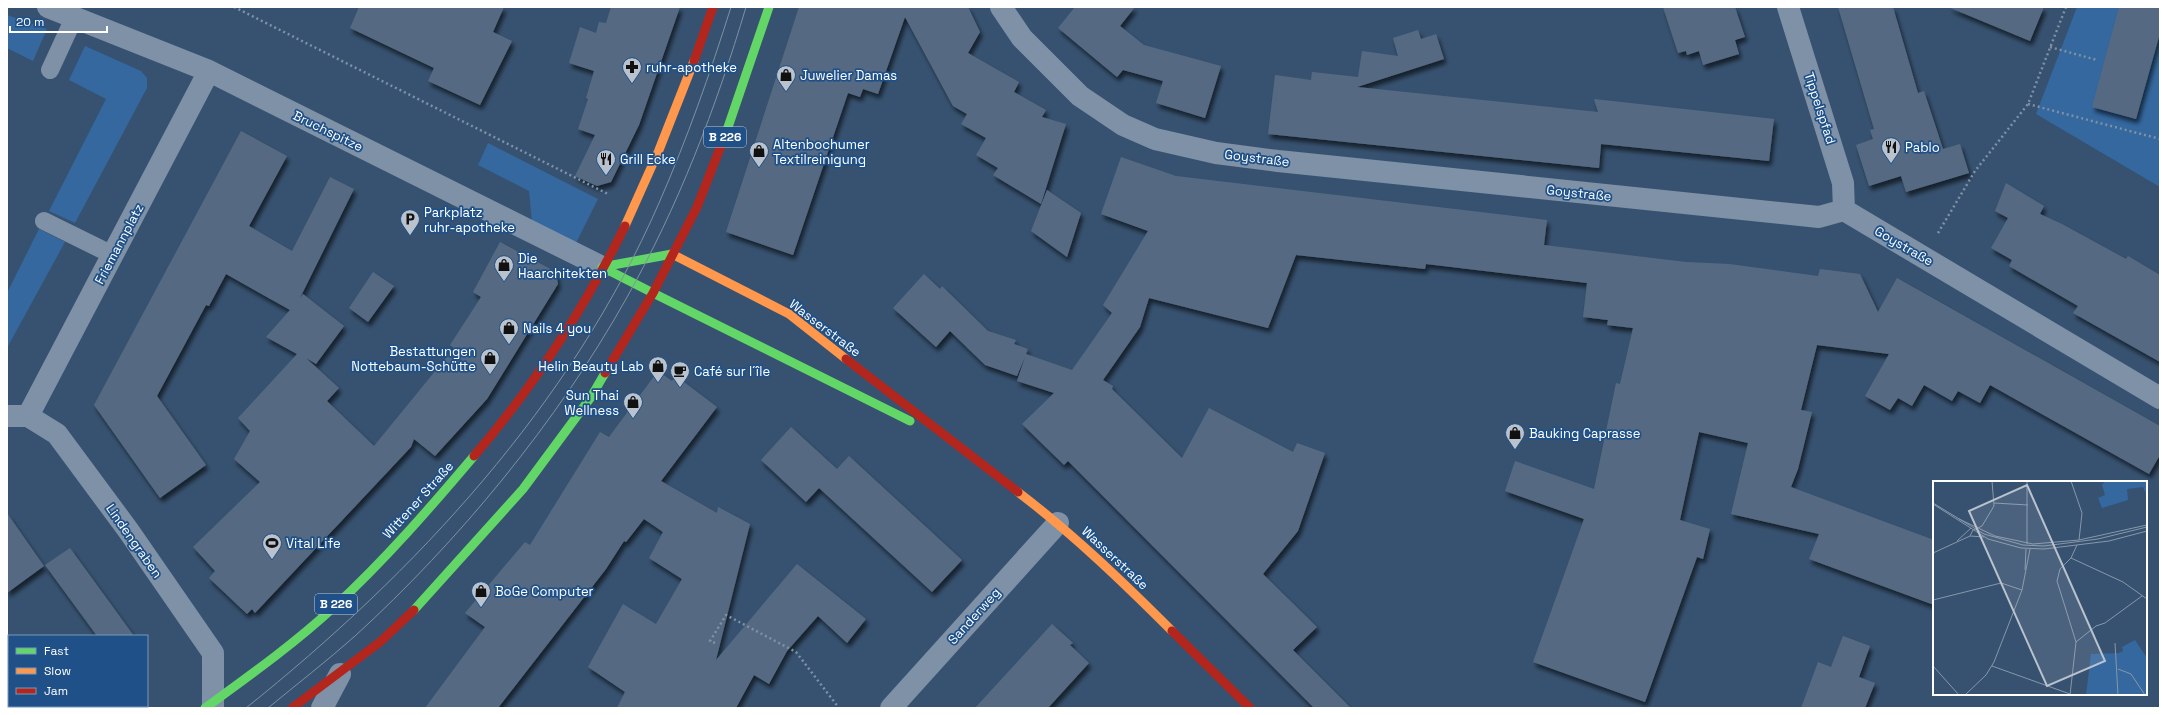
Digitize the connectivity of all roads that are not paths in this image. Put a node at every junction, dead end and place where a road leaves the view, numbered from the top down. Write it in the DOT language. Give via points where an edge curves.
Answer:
graph roads {
  1 [pos="48,7"];
  2 [pos="713,7"];
  3 [pos="770,7"];
  4 [pos="1001,7"];
  5 [pos="1788,7"];
  6 [pos="74,18"];
  7 [pos="50,70"];
  8 [pos="209,71"];
  9 [pos="1844,210"];
  10 [pos="44,221"];
  11 [pos="672,254"];
  12 [pos="113,255"];
  13 [pos="602,267"];
  14 [pos="653,293"];
  15 [pos="2160,398"];
  16 [pos="18,416"];
  17 [pos="951,440"];
  18 [pos="1058,524"];
  19 [pos="340,674"];
  20 [pos="210,707"];
  21 [pos="292,708"];
  22 [pos="322,708"];
  23 [pos="891,708"];
  24 [pos="1250,708"];
  1 -- 6 [label="street, Bruchspitze"];
  2 -- 13 [label="main road, Wittener Straße / B 226" via="674,112 634,207"];
  3 -- 11 [label="main road, B 226" via="717,159 697,208"];
  4 -- 9 [label="street, Goystraße" via="1022,38 1080,96 1123,125 1155,139 1216,153 1278,161 1798,215 1819,217"];
  5 -- 9 [label="street, Tippelspfad" via="1844,182"];
  6 -- 7 [label="lane"];
  6 -- 8 [label="street, Bruchspitze"];
  8 -- 12 [label="street, Friemannplatz"];
  8 -- 13 [label="street, Bruchspitze"];
  9 -- 15 [label="street, Goystraße"];
  10 -- 12 [label="lane"];
  11 -- 13 [label="main road"];
  11 -- 14 [label="main road, B 226"];
  11 -- 17 [label="main road, Wasserstraße" via="789,314"];
  12 -- 16 [label="street, Friemannplatz"];
  13 -- 14 [label="main road"];
  13 -- 20 [label="main road, Wittener Straße / B 226" via="576,315 538,374 459,476 322,619"];
  14 -- 17 [label="main road, Wasserstraße"];
  14 -- 19 [label="main road, B 226" via="591,397 523,489 423,601 380,642"];
  16 -- 20 [label="street, Lindengraben" via="57,434 213,653"];
  17 -- 18 [label="main road, Wasserstraße"];
  18 -- 23 [label="street, Sanderweg"];
  18 -- 24 [label="main road, Wasserstraße" via="1127,586"];
  19 -- 21 [label="main road, B 226"];
  19 -- 22 [label="street"];
}
